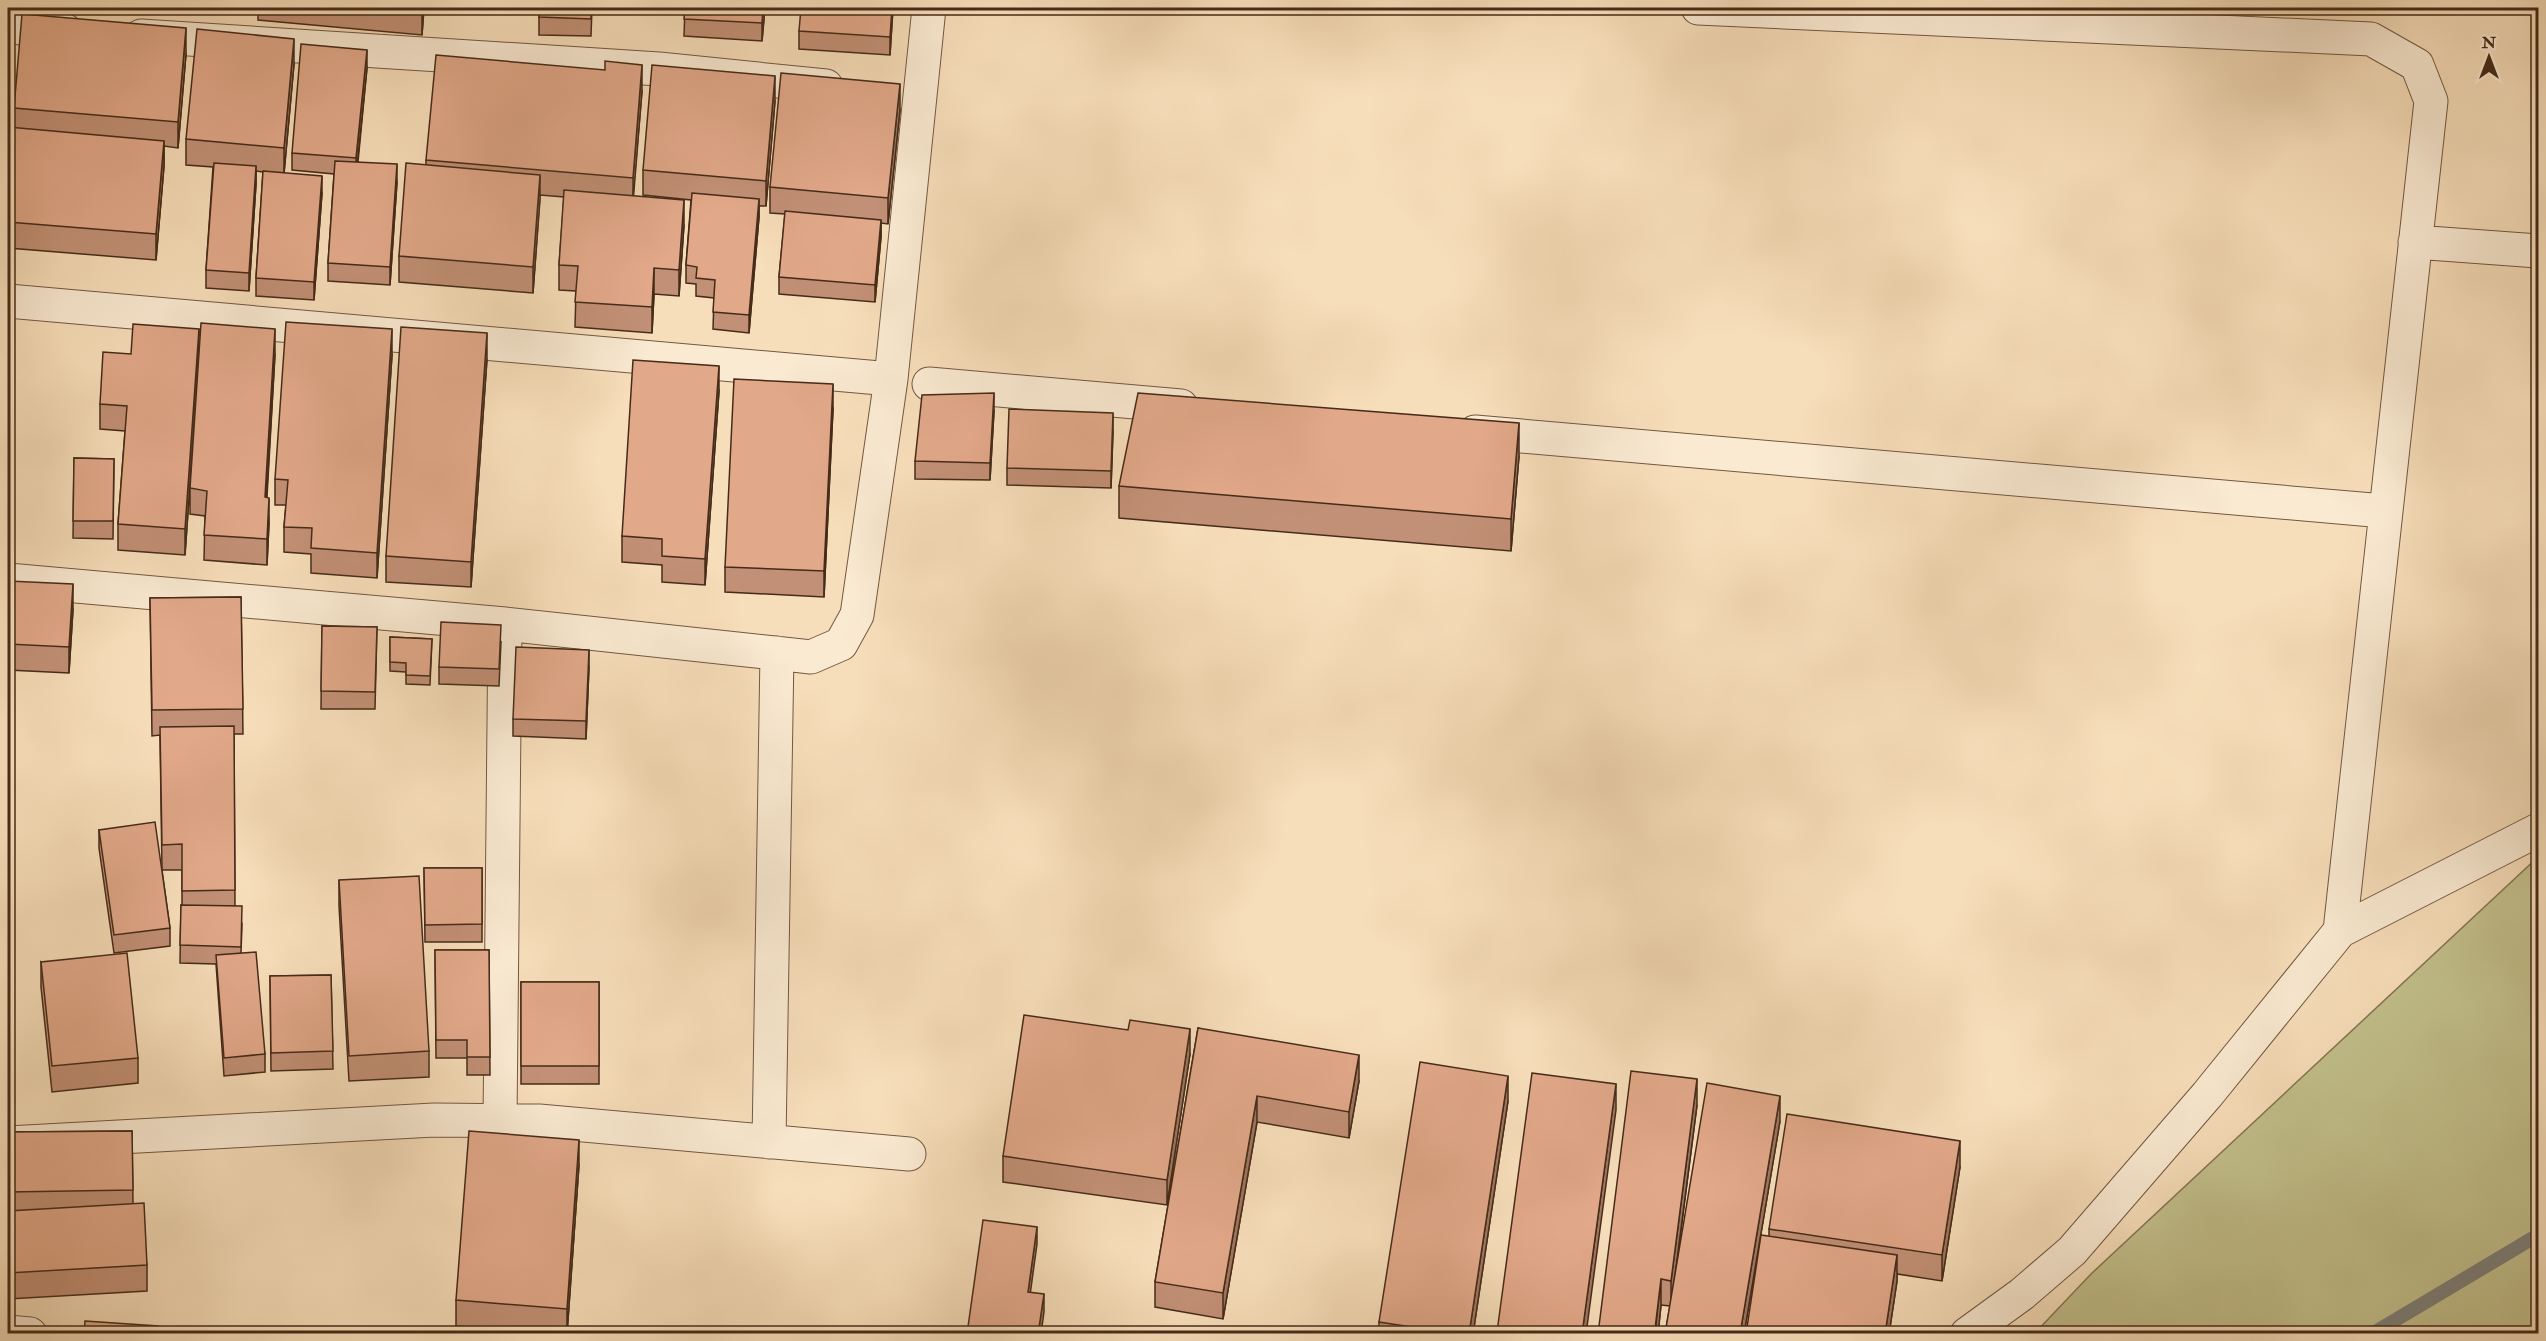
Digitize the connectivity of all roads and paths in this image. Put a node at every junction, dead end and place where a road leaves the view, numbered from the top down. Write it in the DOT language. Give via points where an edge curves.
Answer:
graph roads {
  1 [pos="929,8"];
  2 [pos="1698,8"];
  3 [pos="8,27"];
  4 [pos="860,89"];
  5 [pos="2415,242"];
  6 [pos="2538,251"];
  7 [pos="8,301"];
  8 [pos="891,379"];
  9 [pos="929,384"];
  10 [pos="1215,409"];
  11 [pos="1442,429"];
  12 [pos="2384,511"];
  13 [pos="8,580"];
  14 [pos="505,624"];
  15 [pos="777,653"];
  16 [pos="2538,830"];
  17 [pos="2340,931"];
  18 [pos="500,1121"];
  19 [pos="768,1142"];
  20 [pos="8,1143"];
  21 [pos="909,1154"];
  22 [pos="8,1332"];
  23 [pos="30,1334"];
  24 [pos="1967,1334"];
  1 -- 8 [label="street" via="908,94"];
  2 -- 5 [label="street" via="2371,39 2417,65 2431,101"];
  3 -- 4 [label="street" via="659,69"];
  5 -- 6 [label="street"];
  5 -- 12 [label="street"];
  7 -- 8 [label="street"];
  8 -- 15 [label="street" via="857,615 841,644 811,657"];
  9 -- 10 [label="street"];
  11 -- 12 [label="street"];
  12 -- 17 [label="street"];
  13 -- 14 [label="street"];
  14 -- 15 [label="street"];
  14 -- 18 [label="street"];
  15 -- 19 [label="street"];
  16 -- 17 [label="street"];
  17 -- 24 [label="street" via="2207,1095 2072,1251"];
  18 -- 19 [label="street" via="539,1121"];
  18 -- 20 [label="street" via="434,1120"];
  19 -- 21 [label="street"];
  22 -- 23 [label="street"];
}
